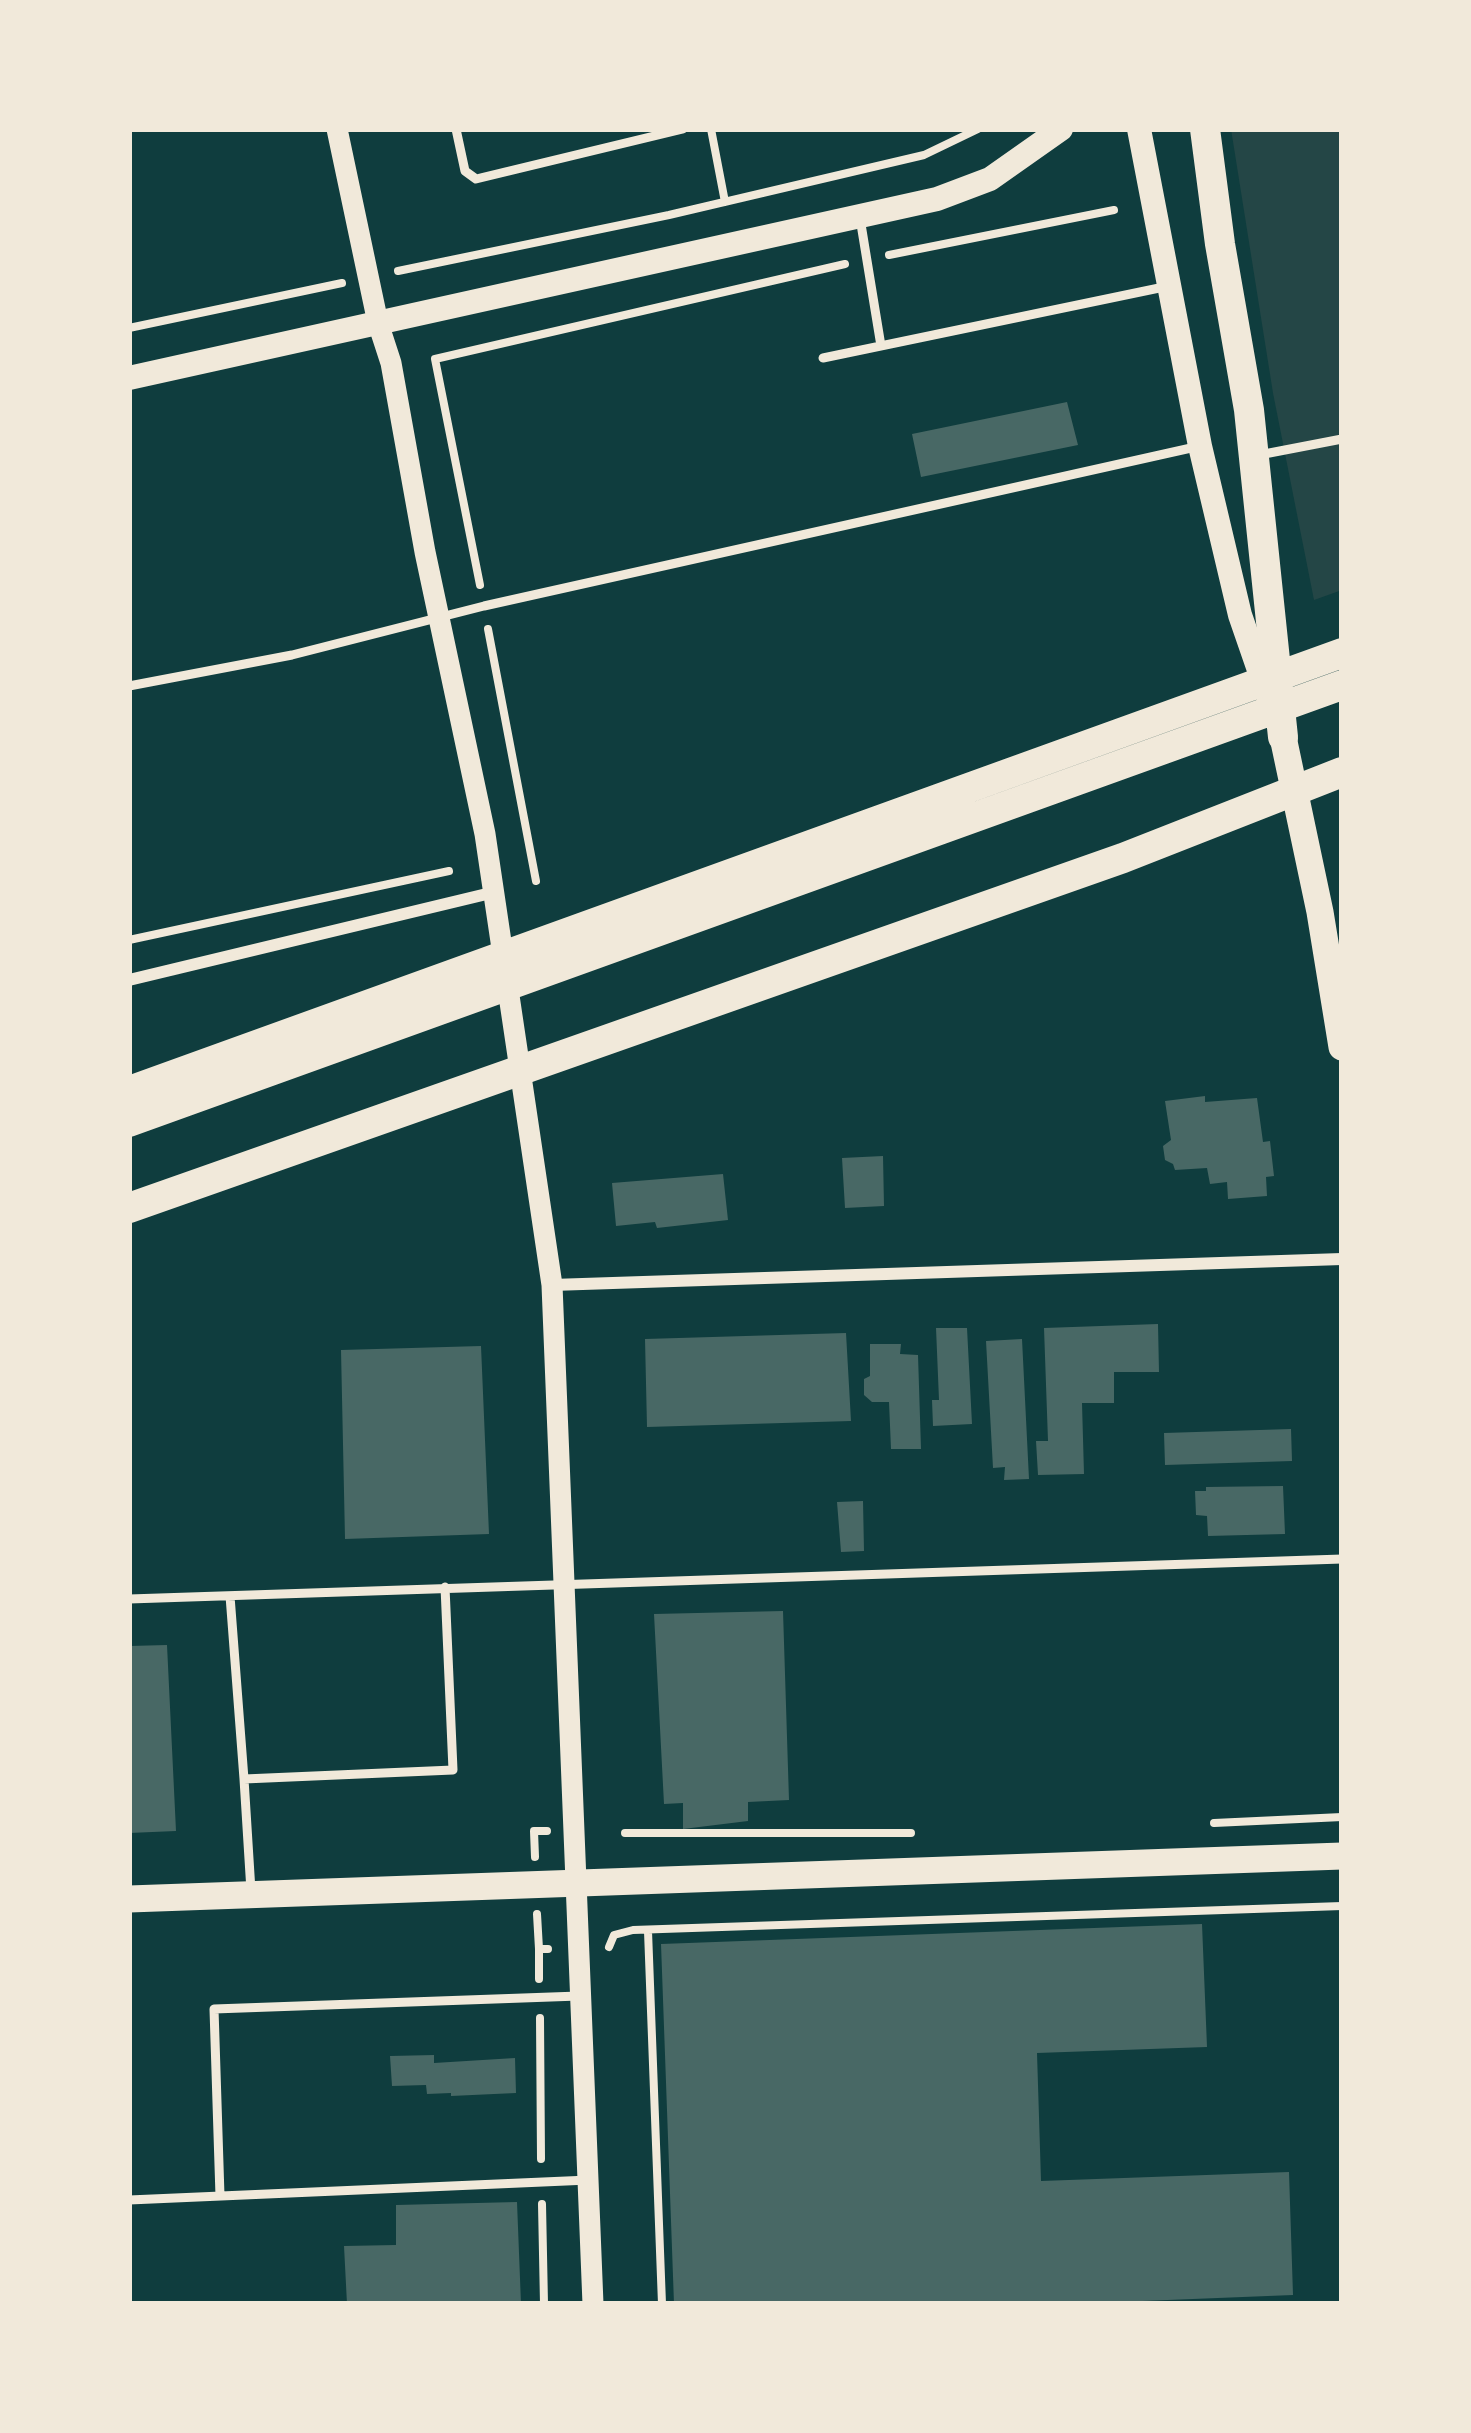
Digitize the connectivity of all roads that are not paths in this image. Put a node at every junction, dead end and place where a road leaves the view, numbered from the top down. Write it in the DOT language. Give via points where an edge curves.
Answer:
graph roads {
  1 [pos="338,129"];
  2 [pos="456,129"];
  3 [pos="683,129"];
  4 [pos="1061,129"];
  5 [pos="1139,129"];
  6 [pos="1205,129"];
  7 [pos="860,218"];
  8 [pos="1169,286"];
  9 [pos="378,323"];
  10 [pos="881,346"];
  11 [pos="823,358"];
  12 [pos="129,378"];
  13 [pos="1342,439"];
  14 [pos="1200,446"];
  15 [pos="1252,457"];
  16 [pos="439,617"];
  17 [pos="1342,653"];
  18 [pos="1342,685"];
  19 [pos="129,686"];
  20 [pos="1152,737"];
  21 [pos="1283,737"];
  22 [pos="1342,772"];
  23 [pos="495,892"];
  24 [pos="129,980"];
  25 [pos="1342,1047"];
  26 [pos="267,1057"];
  27 [pos="129,1091"];
  28 [pos="129,1122"];
  29 [pos="129,1208"];
  30 [pos="1342,1259"];
  31 [pos="552,1285"];
  32 [pos="1342,1559"];
  33 [pos="566,1582"];
  34 [pos="445,1587"];
  35 [pos="230,1596"];
  36 [pos="129,1599"];
  37 [pos="244,1779"];
  38 [pos="1342,1856"];
  39 [pos="574,1883"];
  40 [pos="251,1895"];
  41 [pos="129,1899"];
  42 [pos="580,1996"];
  43 [pos="590,2180"];
  44 [pos="220,2196"];
  45 [pos="129,2200"];
  46 [pos="593,2304"];
  1 -- 9 [label="street"];
  2 -- 3 [label="lane" via="465,170 476,179"];
  4 -- 7 [label="main road" via="978,185"];
  5 -- 8 [label="main road"];
  6 -- 15 [label="highway"];
  7 -- 9 [label="main road"];
  7 -- 10 [label="lane"];
  8 -- 10 [label="lane"];
  8 -- 14 [label="main road"];
  9 -- 12 [label="main road"];
  9 -- 16 [label="street"];
  10 -- 11 [label="lane"];
  13 -- 15 [label="lane"];
  14 -- 16 [label="lane"];
  14 -- 21 [label="main road" via="1240,615"];
  15 -- 21 [label="highway"];
  16 -- 19 [label="lane"];
  16 -- 23 [label="street"];
  17 -- 20 [label="highway"];
  18 -- 20 [label="highway"];
  20 -- 26 [label="highway"];
  21 -- 25 [label="main road"];
  22 -- 29 [label="highway" via="668,1021"];
  23 -- 24 [label="street"];
  23 -- 31 [label="street"];
  26 -- 27 [label="highway"];
  26 -- 28 [label="highway"];
  30 -- 31 [label="street"];
  31 -- 33 [label="street"];
  32 -- 33 [label="lane"];
  33 -- 34 [label="lane"];
  33 -- 39 [label="street"];
  34 -- 35 [label="lane"];
  34 -- 37 [label="lane" via="453,1770"];
  35 -- 36 [label="lane"];
  35 -- 37 [label="lane"];
  37 -- 40 [label="lane"];
  38 -- 39 [label="main road"];
  39 -- 40 [label="main road"];
  39 -- 42 [label="street"];
  40 -- 41 [label="main road"];
  42 -- 43 [label="street"];
  42 -- 44 [label="lane" via="214,2009"];
  43 -- 44 [label="lane"];
  43 -- 46 [label="street"];
  44 -- 45 [label="lane"];
}
